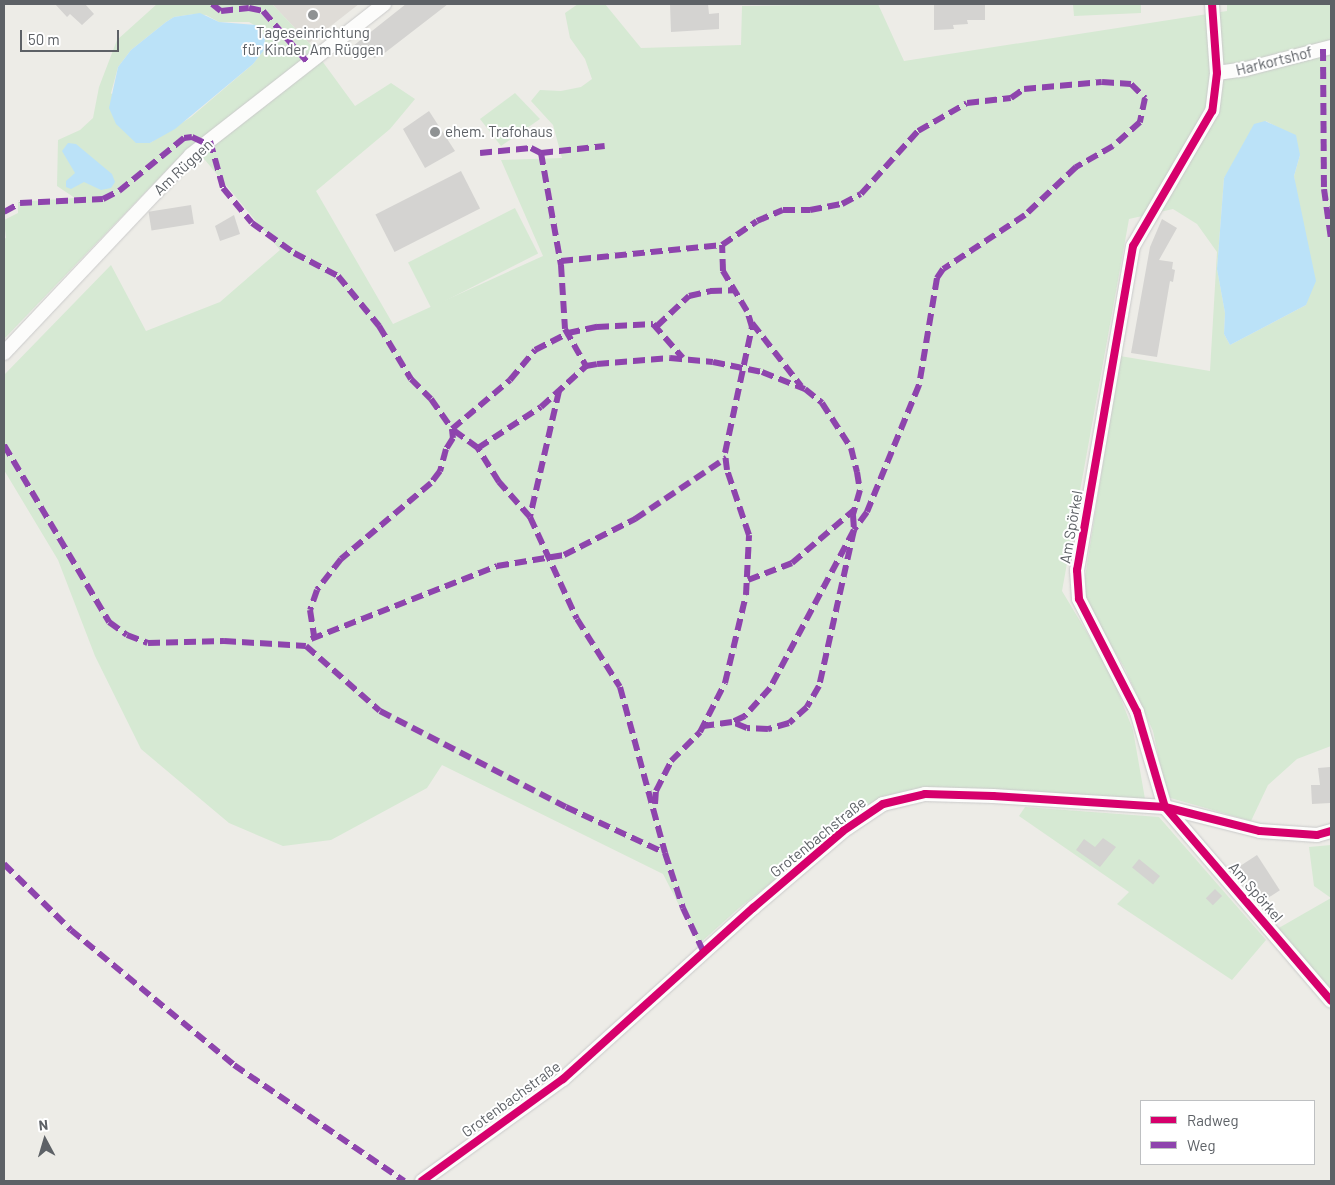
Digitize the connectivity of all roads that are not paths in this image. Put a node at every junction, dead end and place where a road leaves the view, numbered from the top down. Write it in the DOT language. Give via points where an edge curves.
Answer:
graph roads {
  1 [pos="384,4"];
  2 [pos="1212,4"];
  3 [pos="1331,47"];
  4 [pos="1217,73"];
  5 [pos="4,353"];
  6 [pos="1165,807"];
  7 [pos="1331,831"];
  8 [pos="1331,1001"];
  9 [pos="422,1181"];
  1 -- 5 [label="street, Am Rüggen" via="192,155"];
  2 -- 4 [label="street, Am Spörkel"];
  3 -- 4 [label="street, Harkortshof" via="1246,69"];
  4 -- 6 [label="street, Am Spörkel" via="1212,111 1133,246 1077,570 1079,599 1138,712"];
  6 -- 7 [label="street, Grotenbachstraße" via="1260,831 1317,835"];
  6 -- 8 [label="street, Am Spörkel"];
  6 -- 9 [label="street, Grotenbachstraße" via="959,794 925,794 883,804 843,831 776,888 563,1079"];
}
